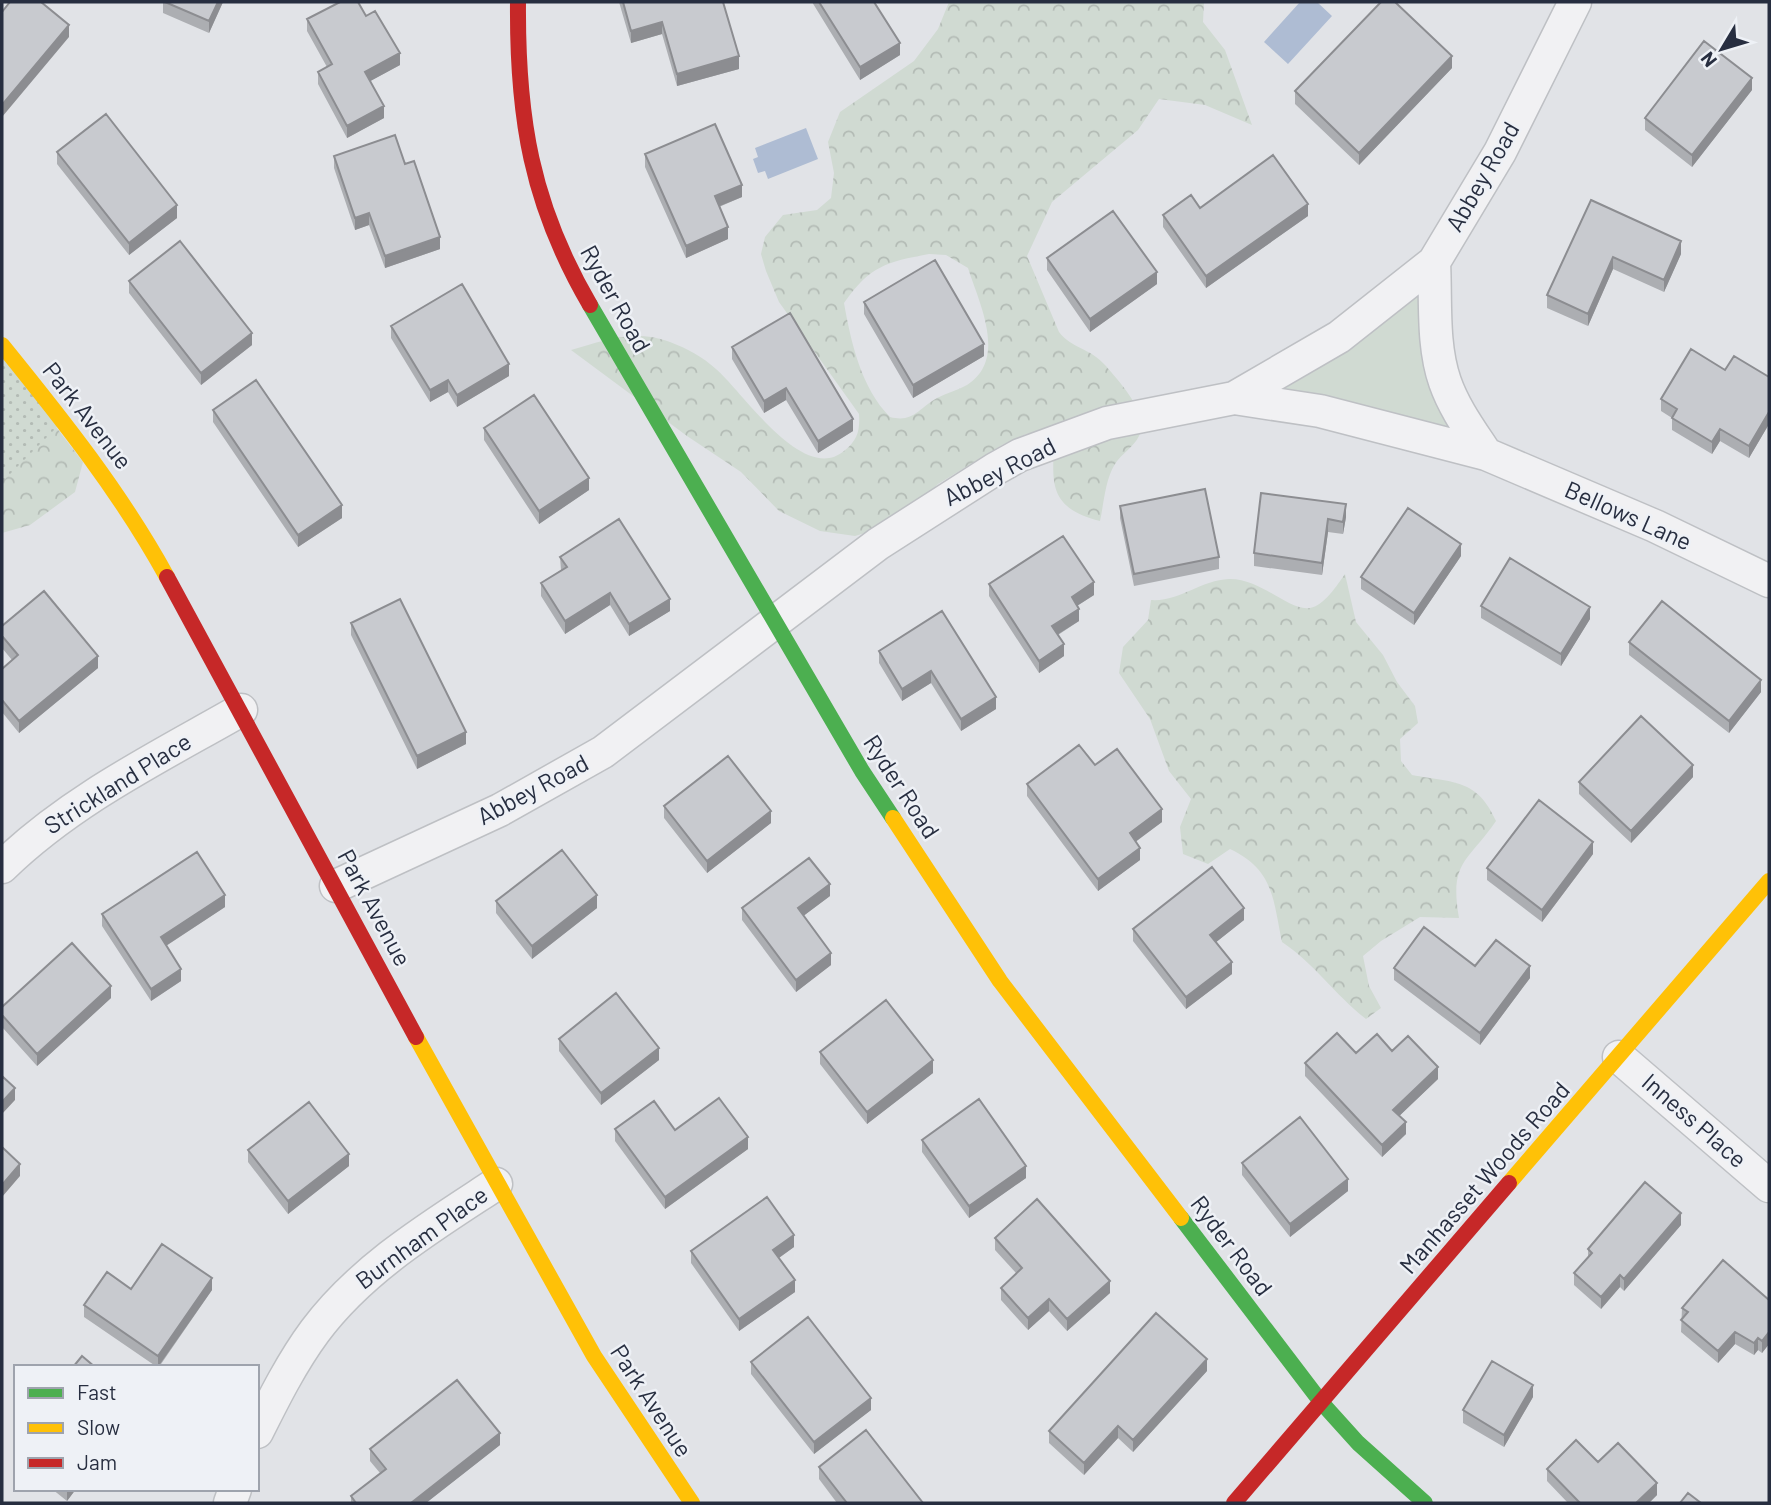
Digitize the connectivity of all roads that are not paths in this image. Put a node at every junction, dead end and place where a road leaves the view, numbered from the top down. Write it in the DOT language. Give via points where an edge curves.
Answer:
graph roads {
  1 [pos="518,2"];
  2 [pos="1574,2"];
  3 [pos="1434,262"];
  4 [pos="2,345"];
  5 [pos="1234,398"];
  6 [pos="1486,454"];
  7 [pos="1769,581"];
  8 [pos="775,622"];
  9 [pos="241,710"];
  10 [pos="2,867"];
  11 [pos="1769,881"];
  12 [pos="336,886"];
  13 [pos="1619,1057"];
  14 [pos="496,1184"];
  15 [pos="1769,1186"];
  16 [pos="1321,1402"];
  17 [pos="259,1429"];
  18 [pos="692,1503"];
  19 [pos="1234,1503"];
  20 [pos="1424,1503"];
  1 -- 8 [label="street, Ryder Road" via="519,97 550,227 579,287"];
  2 -- 3 [label="street, Abbey Road" via="1500,152"];
  3 -- 5 [label="street, Abbey Road" via="1339,337"];
  3 -- 6 [label="street" via="1438,355 1445,382"];
  4 -- 9 [label="street, Park Avenue" via="111,484"];
  5 -- 6 [label="street, Bellows Lane" via="1320,411"];
  5 -- 8 [label="street, Abbey Road" via="1134,415 1020,455 950,495"];
  6 -- 7 [label="street, Bellows Lane" via="1655,526"];
  8 -- 12 [label="street, Abbey Road" via="603,752 500,810"];
  8 -- 16 [label="street, Ryder Road" via="862,771 1000,981"];
  9 -- 10 [label="street, Strickland Place" via="95,793 38,832"];
  9 -- 12 [label="street, Park Avenue"];
  11 -- 13 [label="street, Manhasset Woods Road"];
  12 -- 14 [label="street, Park Avenue"];
  13 -- 15 [label="street, Inness Place"];
  13 -- 16 [label="street, Manhasset Woods Road"];
  14 -- 17 [label="street, Burnham Place" via="384,1261 342,1299 291,1367"];
  14 -- 18 [label="street, Park Avenue" via="594,1356"];
  16 -- 19 [label="street, Manhasset Woods Road"];
  16 -- 20 [label="street, Ryder Road"];
}
